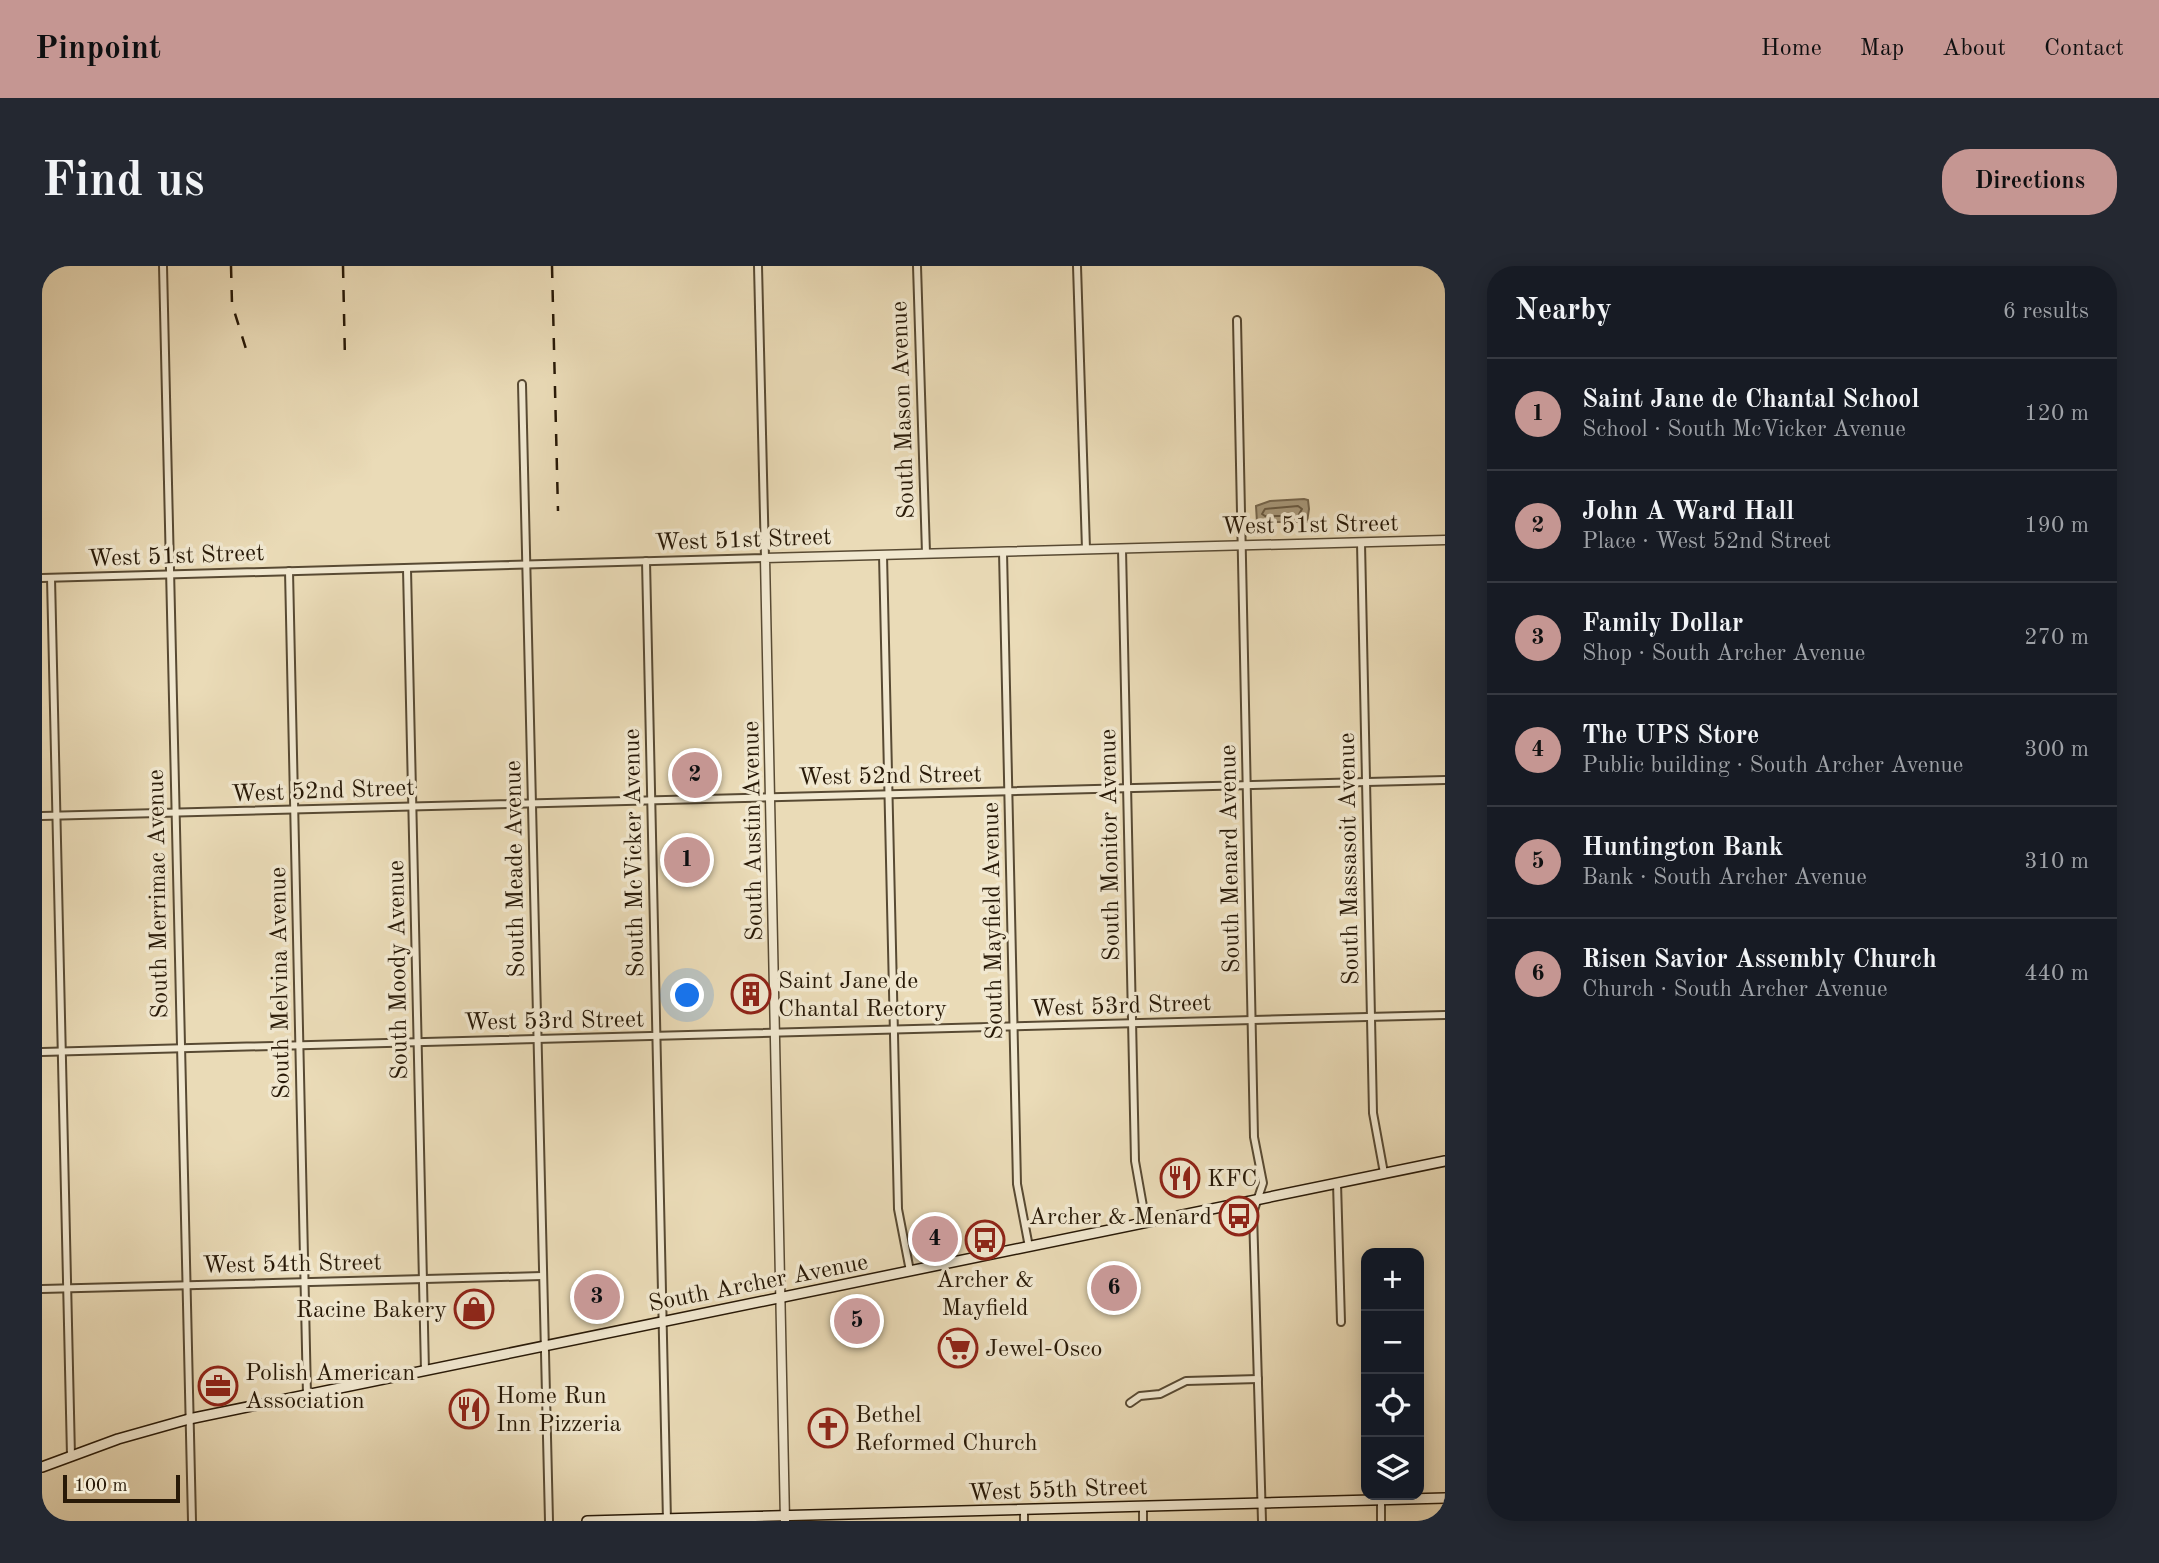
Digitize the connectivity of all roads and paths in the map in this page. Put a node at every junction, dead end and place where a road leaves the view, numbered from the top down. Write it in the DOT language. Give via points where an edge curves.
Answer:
graph roads {
  1 [pos="163,266"];
  2 [pos="758,266"];
  3 [pos="917,266"];
  4 [pos="1077,266"];
  5 [pos="1237,320"];
  6 [pos="522,384"];
  7 [pos="1445,540"];
  8 [pos="1361,542"];
  9 [pos="1242,545"];
  10 [pos="1122,548"];
  11 [pos="1086,550"];
  12 [pos="1003,552"];
  13 [pos="926,554"];
  14 [pos="883,555"];
  15 [pos="765,558"];
  16 [pos="646,561"];
  17 [pos="527,566"];
  18 [pos="407,569"];
  19 [pos="289,571"];
  20 [pos="168,575"];
  21 [pos="51,578"];
  22 [pos="42,579"];
  23 [pos="1445,780"];
  24 [pos="1366,782"];
  25 [pos="1247,785"];
  26 [pos="1127,788"];
  27 [pos="1008,791"];
  28 [pos="890,794"];
  29 [pos="770,797"];
  30 [pos="651,800"];
  31 [pos="532,803"];
  32 [pos="413,806"];
  33 [pos="295,810"];
  34 [pos="175,812"];
  35 [pos="42,816"];
  36 [pos="56,816"];
  37 [pos="1445,1016"];
  38 [pos="1370,1018"];
  39 [pos="1251,1021"];
  40 [pos="1132,1024"];
  41 [pos="1014,1027"];
  42 [pos="894,1030"];
  43 [pos="776,1034"];
  44 [pos="656,1037"];
  45 [pos="537,1040"];
  46 [pos="418,1043"];
  47 [pos="299,1046"];
  48 [pos="180,1049"];
  49 [pos="42,1052"];
  50 [pos="61,1052"];
  51 [pos="1445,1161"];
  52 [pos="1384,1173"];
  53 [pos="1337,1183"];
  54 [pos="1258,1199"];
  55 [pos="1146,1223"];
  56 [pos="1029,1247"];
  57 [pos="910,1271"];
  58 [pos="542,1276"];
  59 [pos="423,1279"];
  60 [pos="304,1282"];
  61 [pos="186,1285"];
  62 [pos="67,1288"];
  63 [pos="42,1289"];
  64 [pos="782,1296"];
  65 [pos="663,1321"];
  66 [pos="1341,1322"];
  67 [pos="544,1346"];
  68 [pos="425,1371"];
  69 [pos="1258,1379"];
  70 [pos="307,1395"];
  71 [pos="1130,1403"];
  72 [pos="189,1419"];
  73 [pos="71,1456"];
  74 [pos="42,1467"];
  75 [pos="1445,1498"];
  76 [pos="1424,1499"];
  77 [pos="1381,1500"];
  78 [pos="1262,1503"];
  79 [pos="1143,1506"];
  80 [pos="1024,1510"];
  81 [pos="904,1517"];
  82 [pos="785,1518"];
  83 [pos="667,1520"];
  84 [pos="192,1521"];
  85 [pos="549,1521"];
  86 [pos="587,1521"];
  87 [pos="1024,1521"];
  88 [pos="1143,1521"];
  89 [pos="1262,1521"];
  90 [pos="1381,1521"];
  1 -- 20 [label="street, South Merrimac Avenue"];
  2 -- 15 [label="street, South Austin Avenue"];
  3 -- 13 [label="street, South Mason Avenue"];
  4 -- 11 [label="street"];
  5 -- 9 [label="street, South Menard Avenue"];
  6 -- 17 [label="street, South Meade Avenue"];
  7 -- 8 [label="street, West 51st Street"];
  8 -- 9 [label="street, West 51st Street"];
  8 -- 24 [label="street, South Massasoit Avenue"];
  9 -- 10 [label="street, West 51st Street"];
  9 -- 25 [label="street, South Menard Avenue"];
  10 -- 11 [label="street, West 51st Street"];
  10 -- 26 [label="street, South Monitor Avenue"];
  11 -- 12 [label="street, West 51st Street"];
  12 -- 13 [label="street, West 51st Street"];
  12 -- 27 [label="street, South Mayfield Avenue"];
  13 -- 14 [label="street, West 51st Street"];
  14 -- 15 [label="street, West 51st Street"];
  14 -- 28 [label="street, South Mason Avenue"];
  15 -- 16 [label="street, West 51st Street"];
  15 -- 29 [label="street, South Austin Avenue"];
  16 -- 17 [label="street, West 51st Street"];
  16 -- 30 [label="street, South McVicker Avenue"];
  17 -- 18 [label="street, West 51st Street"];
  17 -- 31 [label="street, South Meade Avenue"];
  18 -- 19 [label="street, West 51st Street"];
  18 -- 32 [label="street, South Moody Avenue"];
  19 -- 20 [label="street, West 51st Street"];
  19 -- 33 [label="street, South Melvina Avenue"];
  20 -- 21 [label="street, West 51st Street"];
  20 -- 34 [label="street, South Merrimac Avenue"];
  21 -- 22 [label="street, West 51st Street"];
  21 -- 36 [label="street"];
  23 -- 24 [label="street, West 52nd Street"];
  24 -- 25 [label="street, West 52nd Street"];
  24 -- 38 [label="street, South Massasoit Avenue"];
  25 -- 26 [label="street, West 52nd Street"];
  25 -- 39 [label="street, South Menard Avenue"];
  26 -- 27 [label="street, West 52nd Street"];
  26 -- 40 [label="street, South Monitor Avenue"];
  27 -- 28 [label="street, West 52nd Street"];
  27 -- 41 [label="street, South Mayfield Avenue"];
  28 -- 29 [label="street, West 52nd Street"];
  28 -- 42 [label="street, South Mason Avenue"];
  29 -- 30 [label="street, West 52nd Street"];
  29 -- 43 [label="street, South Austin Avenue"];
  30 -- 31 [label="street, West 52nd Street"];
  30 -- 44 [label="street, South McVicker Avenue"];
  31 -- 32 [label="street, West 52nd Street"];
  31 -- 45 [label="street, South Meade Avenue"];
  32 -- 33 [label="street, West 52nd Street"];
  32 -- 46 [label="street, South Moody Avenue"];
  33 -- 34 [label="street, West 52nd Street"];
  33 -- 47 [label="street, South Melvina Avenue"];
  34 -- 36 [label="street, West 52nd Street"];
  34 -- 48 [label="street, South Merrimac Avenue"];
  35 -- 36 [label="street, West 52nd Street"];
  36 -- 50 [label="street"];
  37 -- 38 [label="street, West 53rd Street"];
  38 -- 39 [label="street, West 53rd Street"];
  38 -- 52 [label="street, South Massasoit Avenue" via="1373,1113"];
  39 -- 40 [label="street, West 53rd Street"];
  39 -- 54 [label="street, South Menard Avenue" via="1254,1137 1263,1183"];
  40 -- 41 [label="street, West 53rd Street"];
  40 -- 55 [label="street, South Monitor Avenue" via="1135,1161"];
  41 -- 42 [label="street, West 53rd Street"];
  41 -- 56 [label="street, South Mayfield Avenue" via="1017,1184"];
  42 -- 43 [label="street, West 53rd Street"];
  42 -- 57 [label="street, South Mason Avenue" via="898,1209"];
  43 -- 44 [label="street, West 53rd Street"];
  43 -- 64 [label="street, South Austin Avenue"];
  44 -- 45 [label="street, West 53rd Street"];
  44 -- 65 [label="street, South McVicker Avenue"];
  45 -- 46 [label="street, West 53rd Street"];
  45 -- 58 [label="street, South Meade Avenue"];
  46 -- 47 [label="street, West 53rd Street"];
  46 -- 59 [label="street, South Moody Avenue"];
  47 -- 48 [label="street, West 53rd Street"];
  47 -- 60 [label="street, South Melvina Avenue"];
  48 -- 50 [label="street, West 53rd Street"];
  48 -- 61 [label="street, South Merrimac Avenue"];
  49 -- 50 [label="street, West 53rd Street"];
  50 -- 62 [label="street"];
  51 -- 52 [label="main road, South Archer Avenue"];
  52 -- 53 [label="main road, South Archer Avenue"];
  53 -- 54 [label="main road, South Archer Avenue"];
  53 -- 66 [label="street"];
  54 -- 55 [label="main road, South Archer Avenue"];
  54 -- 69 [label="street, South Menard Avenue" via="1254,1213"];
  55 -- 56 [label="main road, South Archer Avenue"];
  56 -- 57 [label="main road, South Archer Avenue"];
  57 -- 64 [label="main road, South Archer Avenue"];
  58 -- 59 [label="street, West 54th Street"];
  58 -- 67 [label="street, South Meade Avenue"];
  59 -- 60 [label="street, West 54th Street"];
  59 -- 68 [label="street, South Moody Avenue"];
  60 -- 61 [label="street, West 54th Street"];
  60 -- 70 [label="street, South Melvina Avenue"];
  61 -- 62 [label="street, West 54th Street"];
  61 -- 72 [label="street, South Merrimac Avenue"];
  62 -- 63 [label="street, West 54th Street"];
  62 -- 73 [label="street"];
  64 -- 65 [label="main road, South Archer Avenue"];
  64 -- 82 [label="street, South Austin Avenue"];
  65 -- 67 [label="main road, South Archer Avenue"];
  65 -- 83 [label="street, South McVicker Avenue"];
  67 -- 68 [label="main road, South Archer Avenue"];
  67 -- 85 [label="street, South Meade Avenue"];
  68 -- 70 [label="main road, South Archer Avenue"];
  69 -- 71 [label="street" via="1186,1381"];
  69 -- 78 [label="street, South Menard Avenue"];
  70 -- 72 [label="main road, South Archer Avenue"];
  72 -- 73 [label="main road, South Archer Avenue"];
  72 -- 84 [label="street, South Merrimac Avenue"];
  73 -- 74 [label="main road, South Archer Avenue"];
  75 -- 76 [label="main road, West 55th Street"];
  77 -- 78 [label="main road, West 55th Street"];
  77 -- 90 [label="street"];
  78 -- 79 [label="main road, West 55th Street"];
  78 -- 89 [label="street, South Menard Avenue"];
  79 -- 80 [label="main road, West 55th Street"];
  79 -- 88 [label="street"];
  80 -- 81 [label="main road, West 55th Street"];
  80 -- 87 [label="street"];
  81 -- 82 [label="main road, West 55th Street"];
  82 -- 83 [label="main road, West 55th Street"];
  83 -- 86 [label="main road, West 55th Street"];
}
